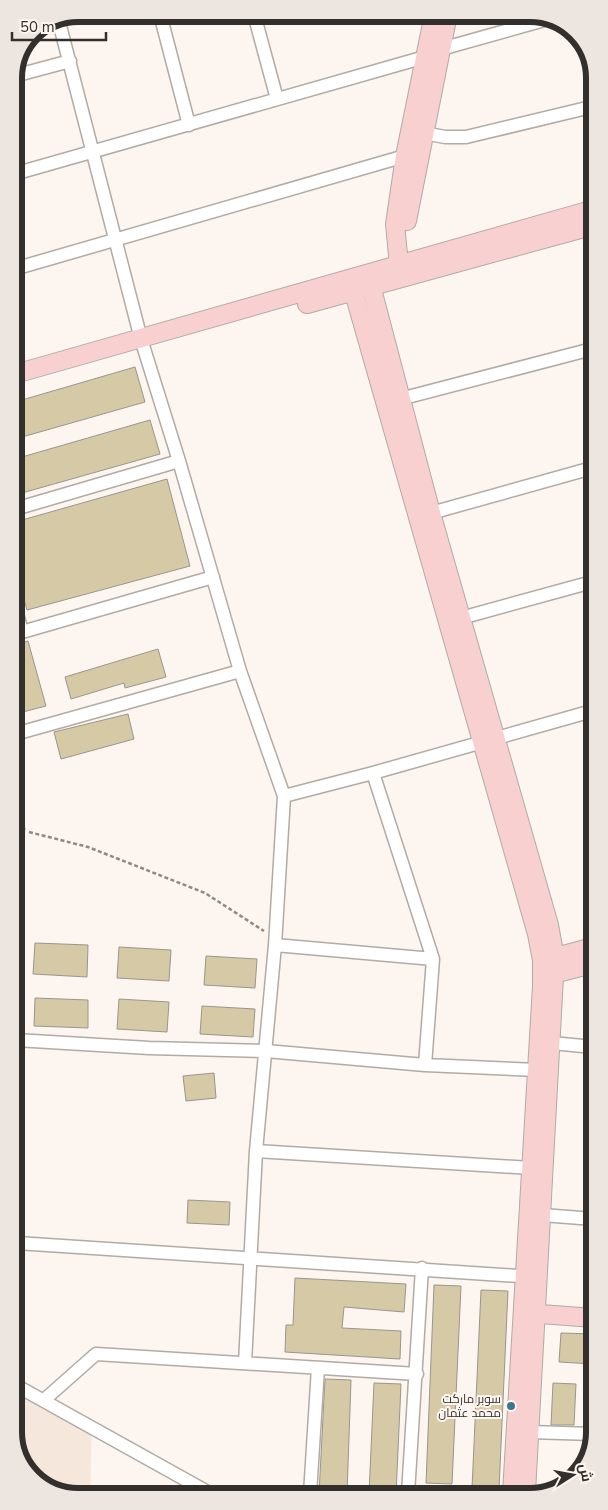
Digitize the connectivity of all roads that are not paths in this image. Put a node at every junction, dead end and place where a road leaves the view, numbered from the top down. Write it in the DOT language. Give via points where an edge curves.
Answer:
graph roads {
  1 [pos="162,22"];
  2 [pos="256,22"];
  3 [pos="434,23"];
  4 [pos="445,23"];
  5 [pos="534,23"];
  6 [pos="60,26"];
  7 [pos="433,53"];
  8 [pos="70,61"];
  9 [pos="23,74"];
  10 [pos="278,99"];
  11 [pos="586,108"];
  12 [pos="189,125"];
  13 [pos="424,133"];
  14 [pos="93,152"];
  15 [pos="405,156"];
  16 [pos="23,172"];
  17 [pos="586,212"];
  18 [pos="586,227"];
  19 [pos="116,241"];
  20 [pos="397,244"];
  21 [pos="23,267"];
  22 [pos="399,272"];
  23 [pos="370,280"];
  24 [pos="352,285"];
  25 [pos="142,343"];
  26 [pos="586,351"];
  27 [pos="23,372"];
  28 [pos="23,381"];
  29 [pos="400,400"];
  30 [pos="179,461"];
  31 [pos="586,470"];
  32 [pos="23,507"];
  33 [pos="431,513"];
  34 [pos="214,577"];
  35 [pos="586,584"];
  36 [pos="461,618"];
  37 [pos="23,632"];
  38 [pos="240,671"];
  39 [pos="586,713"];
  40 [pos="23,732"];
  41 [pos="490,740"];
  42 [pos="373,774"];
  43 [pos="284,796"];
  44 [pos="275,942"];
  45 [pos="586,950"];
  46 [pos="433,959"];
  47 [pos="586,964"];
  48 [pos="549,967"];
  49 [pos="22,1040"];
  50 [pos="552,1043"];
  51 [pos="586,1047"];
  52 [pos="266,1051"];
  53 [pos="425,1065"];
  54 [pos="537,1070"];
  55 [pos="256,1151"];
  56 [pos="531,1168"];
  57 [pos="542,1215"];
  58 [pos="586,1219"];
  59 [pos="22,1243"];
  60 [pos="250,1259"];
  61 [pos="422,1268"];
  62 [pos="532,1277"];
  63 [pos="530,1313"];
  64 [pos="586,1317"];
  65 [pos="245,1363"];
  66 [pos="318,1368"];
  67 [pos="417,1374"];
  68 [pos="22,1389"];
  69 [pos="44,1400"];
  70 [pos="530,1432"];
  71 [pos="586,1434"];
  72 [pos="199,1487"];
  73 [pos="310,1488"];
  74 [pos="408,1488"];
  75 [pos="513,1488"];
  76 [pos="526,1488"];
  1 -- 12 [label="street"];
  2 -- 10 [label="street"];
  3 -- 7 [label="street"];
  4 -- 7 [label="street"];
  5 -- 7 [label="street"];
  6 -- 8 [label="street"];
  7 -- 10 [label="street"];
  7 -- 13 [label="street"];
  7 -- 15 [label="street"];
  8 -- 9 [label="street"];
  8 -- 14 [label="street"];
  10 -- 12 [label="street"];
  11 -- 13 [label="street" via="466,136"];
  12 -- 14 [label="street"];
  13 -- 20 [label="street" via="406,228"];
  14 -- 16 [label="street"];
  14 -- 19 [label="street"];
  15 -- 19 [label="street"];
  15 -- 20 [label="street" via="395,231"];
  17 -- 22 [label="street"];
  18 -- 22 [label="street"];
  19 -- 21 [label="street"];
  19 -- 25 [label="street"];
  20 -- 22 [label="street"];
  22 -- 23 [label="street"];
  23 -- 24 [label="street"];
  23 -- 29 [label="street"];
  24 -- 25 [label="street"];
  24 -- 41 [label="street"];
  25 -- 27 [label="street"];
  25 -- 28 [label="street"];
  25 -- 30 [label="street"];
  26 -- 29 [label="street"];
  29 -- 33 [label="street"];
  30 -- 32 [label="street"];
  30 -- 34 [label="street"];
  31 -- 33 [label="street"];
  33 -- 36 [label="street"];
  34 -- 37 [label="street"];
  34 -- 38 [label="street"];
  35 -- 36 [label="street"];
  36 -- 41 [label="street"];
  38 -- 40 [label="street"];
  38 -- 43 [label="street"];
  39 -- 41 [label="street"];
  41 -- 42 [label="street"];
  41 -- 48 [label="street" via="549,925"];
  42 -- 43 [label="street"];
  42 -- 46 [label="street"];
  43 -- 44 [label="street"];
  44 -- 46 [label="street"];
  44 -- 52 [label="street"];
  45 -- 48 [label="street"];
  46 -- 53 [label="street"];
  47 -- 48 [label="street"];
  48 -- 50 [label="street"];
  48 -- 54 [label="street"];
  49 -- 52 [label="street"];
  50 -- 51 [label="street"];
  50 -- 57 [label="street"];
  52 -- 53 [label="street"];
  52 -- 55 [label="street"];
  53 -- 54 [label="street"];
  54 -- 56 [label="street"];
  55 -- 56 [label="street"];
  55 -- 60 [label="street"];
  56 -- 62 [label="street"];
  57 -- 58 [label="street"];
  57 -- 62 [label="street"];
  59 -- 60 [label="street"];
  60 -- 61 [label="street"];
  60 -- 65 [label="street"];
  61 -- 62 [label="street"];
  61 -- 67 [label="street"];
  62 -- 63 [label="street"];
  63 -- 64 [label="street"];
  63 -- 70 [label="street"];
  63 -- 75 [label="street"];
  65 -- 66 [label="street"];
  65 -- 69 [label="street" via="96,1354"];
  66 -- 67 [label="street"];
  66 -- 73 [label="street"];
  67 -- 74 [label="street"];
  68 -- 69 [label="street"];
  69 -- 72 [label="street"];
  70 -- 71 [label="street"];
  70 -- 76 [label="street"];
}
